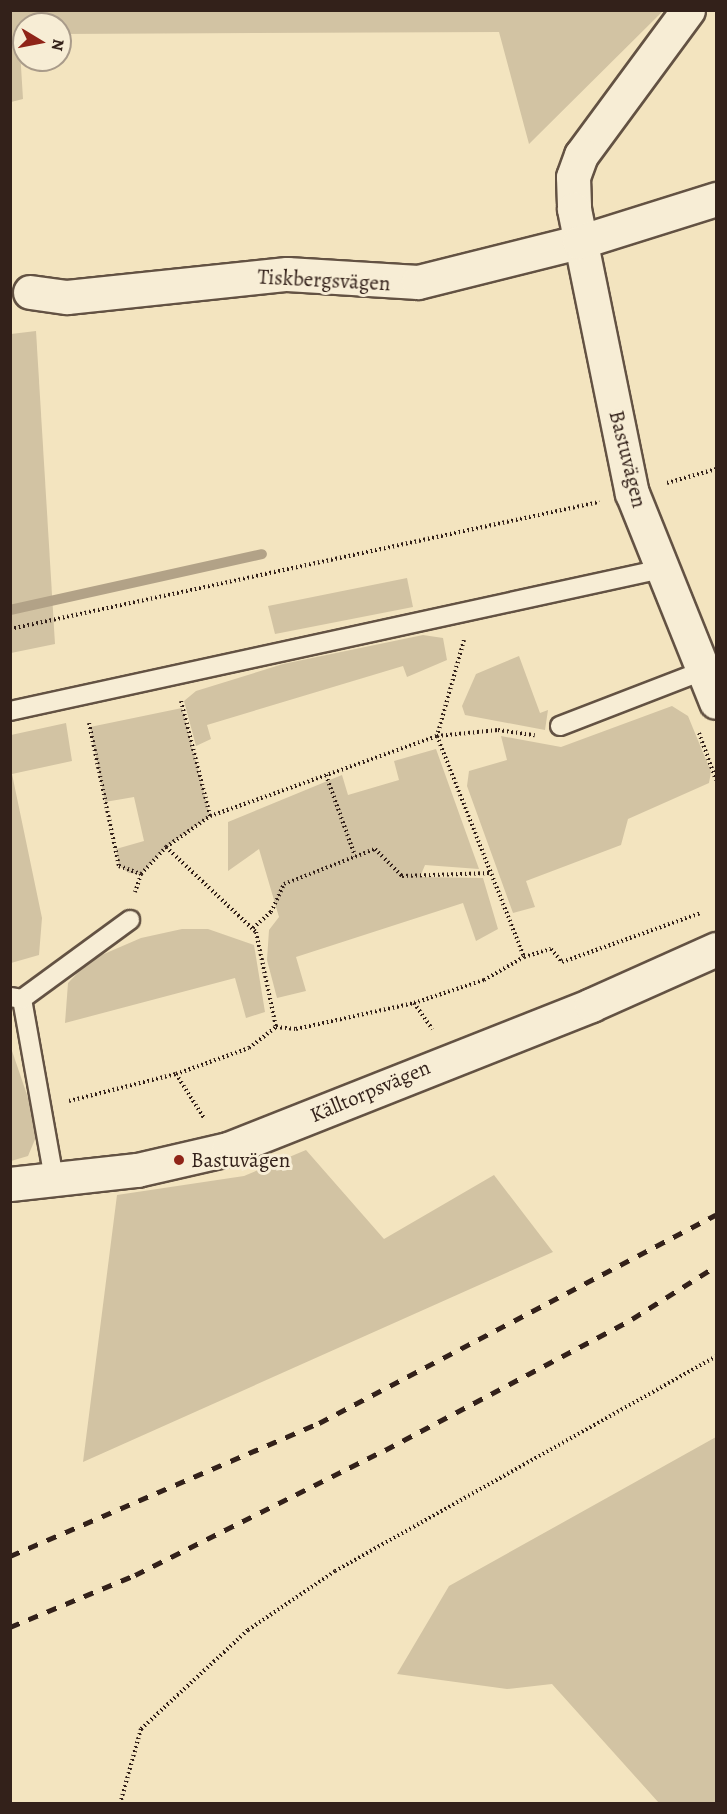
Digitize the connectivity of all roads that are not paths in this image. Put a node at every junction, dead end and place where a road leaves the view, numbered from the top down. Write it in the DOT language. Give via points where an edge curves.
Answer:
graph roads {
  1 [pos="688,10"];
  2 [pos="717,199"];
  3 [pos="579,242"];
  4 [pos="30,292"];
  5 [pos="662,569"];
  6 [pos="705,670"];
  7 [pos="717,702"];
  8 [pos="10,711"];
  9 [pos="560,726"];
  10 [pos="130,920"];
  11 [pos="717,949"];
  12 [pos="16,998"];
  13 [pos="54,1179"];
  14 [pos="10,1184"];
  1 -- 3 [label="street" via="576,164"];
  2 -- 3 [label="street, Tiskbergsvägen"];
  3 -- 4 [label="street, Tiskbergsvägen" via="418,282 287,274 67,297"];
  3 -- 5 [label="street, Bastuvägen" via="632,493"];
  5 -- 6 [label="street, Bastuvägen"];
  5 -- 8 [label="lane"];
  6 -- 7 [label="street, Bastuvägen"];
  6 -- 9 [label="lane"];
  10 -- 12 [label="lane"];
  11 -- 13 [label="street, Källtorpsvägen" via="591,1005 228,1149 136,1170"];
  12 -- 13 [label="lane"];
  13 -- 14 [label="street, Källtorpsvägen"];
}
